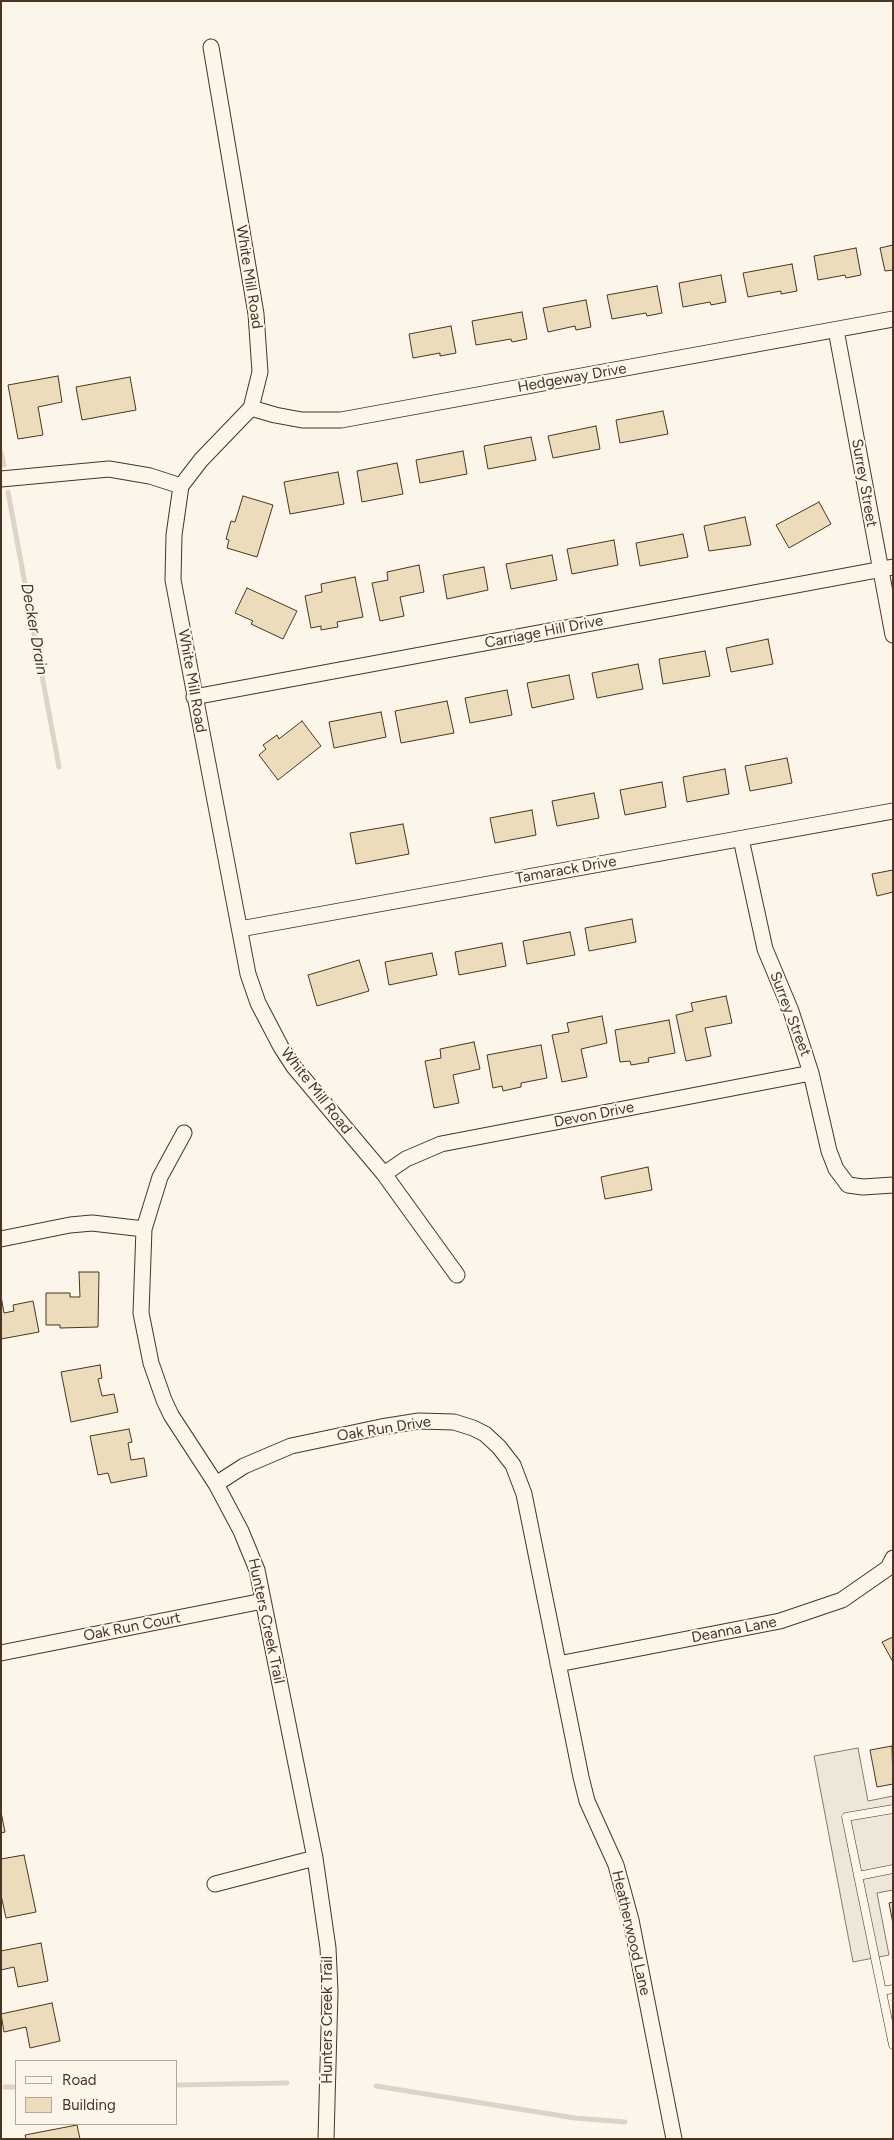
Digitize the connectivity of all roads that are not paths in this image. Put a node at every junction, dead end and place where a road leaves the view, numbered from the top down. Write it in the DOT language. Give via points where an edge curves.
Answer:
graph roads {
  1 [pos="211,47"];
  2 [pos="893,319"];
  3 [pos="836,330"];
  4 [pos="251,408"];
  5 [pos="1,479"];
  6 [pos="181,486"];
  7 [pos="886,568"];
  8 [pos="893,635"];
  9 [pos="194,697"];
  10 [pos="893,810"];
  11 [pos="742,839"];
  12 [pos="240,929"];
  13 [pos="811,1073"];
  14 [pos="184,1133"];
  15 [pos="384,1174"];
  16 [pos="893,1185"];
  17 [pos="144,1229"];
  18 [pos="1,1238"];
  19 [pos="458,1275"];
  20 [pos="216,1484"];
  21 [pos="531,1526"];
  22 [pos="893,1558"];
  23 [pos="263,1601"];
  24 [pos="1,1653"];
  25 [pos="558,1664"];
  26 [pos="893,1809"];
  27 [pos="315,1858"];
  28 [pos="893,1869"];
  29 [pos="858,1876"];
  30 [pos="215,1884"];
  31 [pos="893,1989"];
  32 [pos="882,1991"];
  33 [pos="893,2045"];
  34 [pos="326,2139"];
  35 [pos="674,2139"];
  1 -- 4 [label="street, White Mill Road" via="260,354 258,385"];
  2 -- 3 [label="street, Hedgeway Drive"];
  3 -- 4 [label="street, Hedgeway Drive" via="341,420 302,420"];
  3 -- 7 [label="street, Surrey Street"];
  4 -- 6 [label="street, White Mill Road"];
  5 -- 6 [label="street" via="109,469 150,476"];
  6 -- 9 [label="street, White Mill Road" via="174,535 173,580"];
  7 -- 8 [label="street, Surrey Street"];
  7 -- 9 [label="street, Carriage Hill Drive"];
  9 -- 12 [label="street, White Mill Road"];
  10 -- 11 [label="street, Tamarack Drive"];
  11 -- 12 [label="street, Tamarack Drive"];
  11 -- 13 [label="street, Surrey Street" via="765,949 791,1011"];
  12 -- 15 [label="street, White Mill Road" via="248,974 280,1047 308,1086"];
  13 -- 15 [label="street, Devon Drive" via="441,1144 406,1158"];
  13 -- 16 [label="street, Surrey Street" via="836,1169 848,1185"];
  14 -- 17 [label="street, Hunters Creek Trail" via="160,1177"];
  15 -- 19 [label="street, White Mill Road"];
  17 -- 18 [label="street" via="92,1223"];
  17 -- 20 [label="street, Hunters Creek Trail" via="141,1313 151,1363 171,1415"];
  20 -- 21 [label="street, Oak Run Drive" via="244,1466 291,1446 419,1421 454,1422 485,1434 501,1449 517,1474"];
  20 -- 23 [label="street, Hunters Creek Trail" via="250,1550"];
  21 -- 25 [label="street, Heatherwood Lane"];
  22 -- 25 [label="street, Deanna Lane" via="888,1568 842,1600 780,1621"];
  23 -- 24 [label="street, Oak Run Court"];
  23 -- 27 [label="street, Hunters Creek Trail"];
  25 -- 35 [label="street, Heatherwood Lane" via="588,1801 616,1865 631,1920"];
  26 -- 29 [label="lane" via="846,1817"];
  27 -- 30 [label="street"];
  27 -- 34 [label="street, Hunters Creek Trail" via="328,1948 330,1991"];
  28 -- 29 [label="lane"];
  29 -- 32 [label="lane"];
  31 -- 32 [label="lane"];
  32 -- 33 [label="lane"];
}
